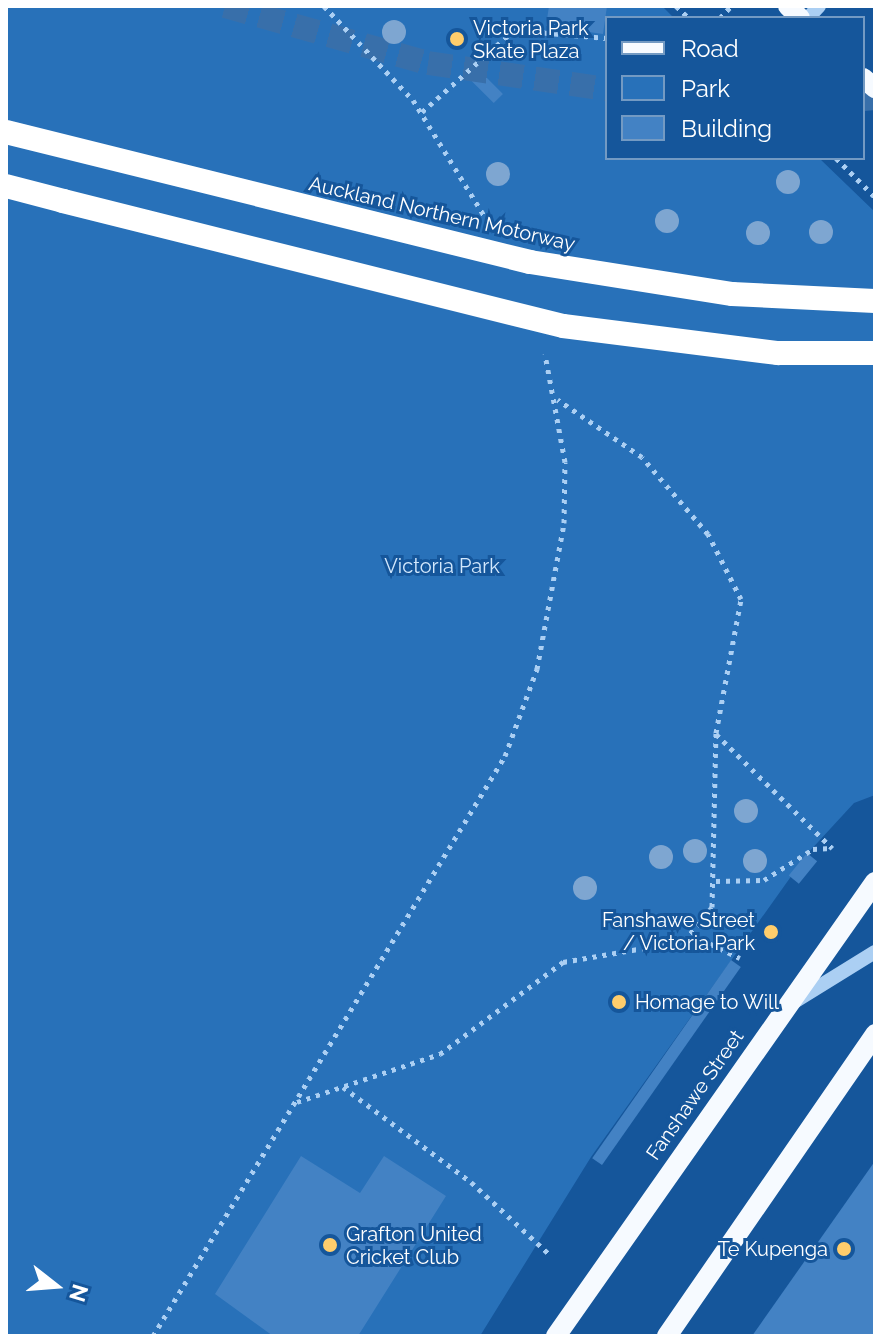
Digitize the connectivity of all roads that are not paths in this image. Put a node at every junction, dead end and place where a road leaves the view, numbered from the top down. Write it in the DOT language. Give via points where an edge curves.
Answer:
graph roads {
  1 [pos="6,132"];
  2 [pos="6,186"];
  3 [pos="875,301"];
  4 [pos="875,353"];
  5 [pos="875,882"];
  6 [pos="875,952"];
  7 [pos="784,1009"];
  8 [pos="875,1034"];
  9 [pos="556,1336"];
  10 [pos="667,1336"];
  1 -- 3 [label="highway, Auckland Northern Motorway, bridge" via="530,262 732,294"];
  2 -- 4 [label="highway, bridge" via="563,326 778,353"];
  5 -- 7 [label="main road, Fanshawe Street"];
  6 -- 7 [label="lane"];
  7 -- 9 [label="main road, Fanshawe Street"];
  8 -- 10 [label="main road"];
}
